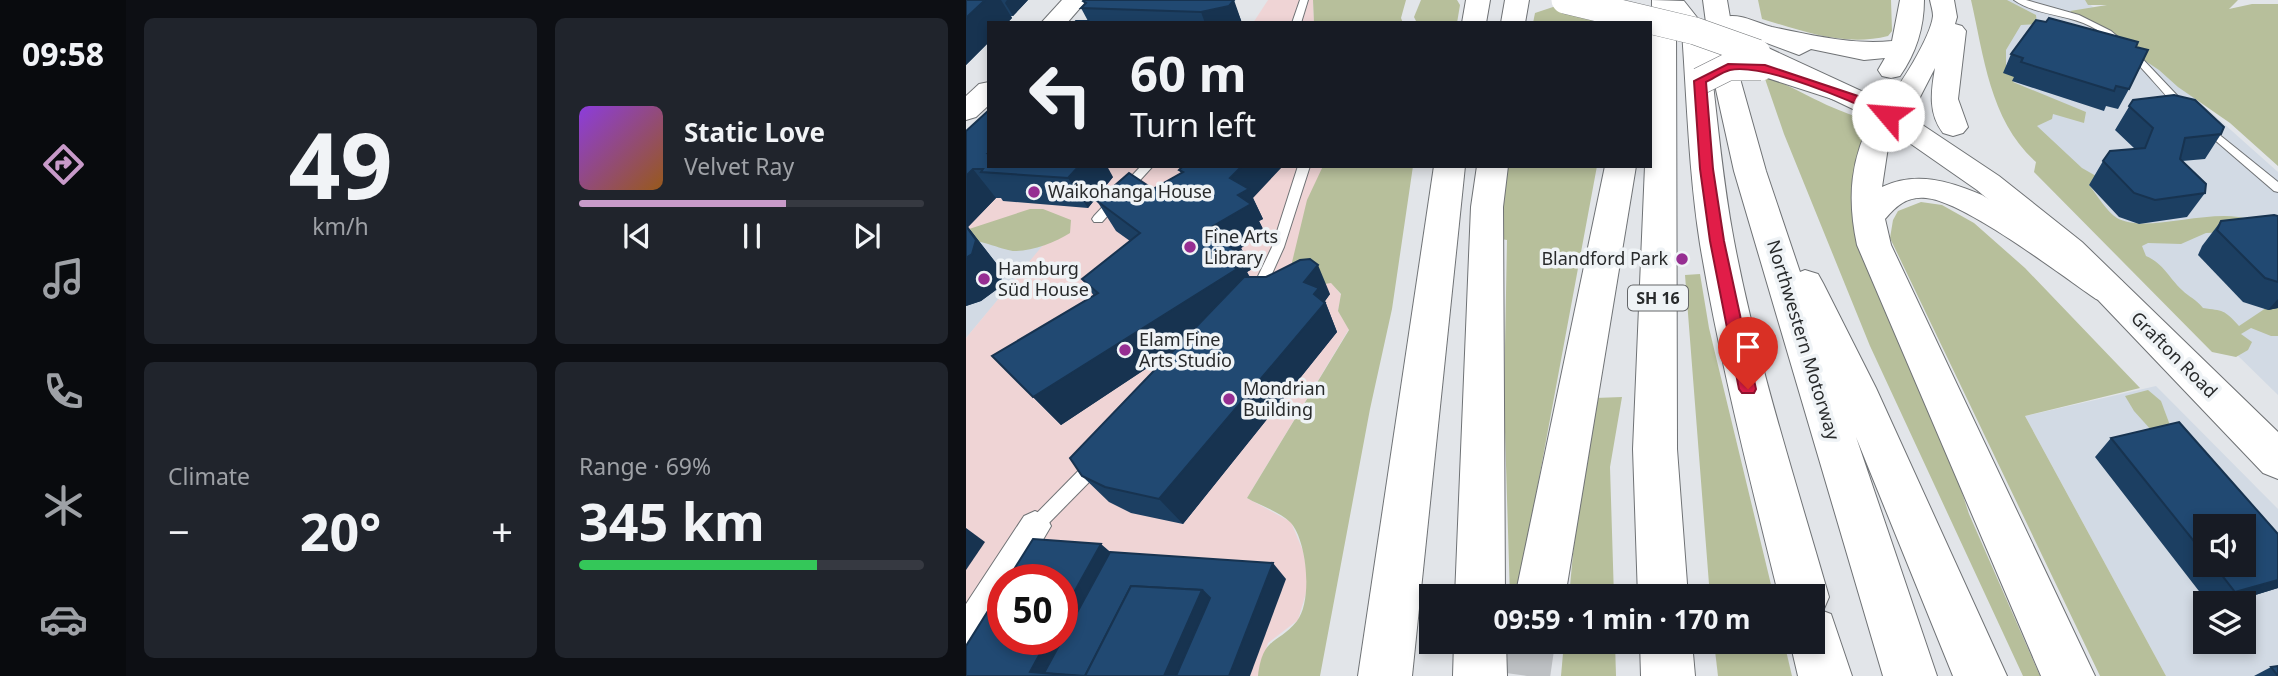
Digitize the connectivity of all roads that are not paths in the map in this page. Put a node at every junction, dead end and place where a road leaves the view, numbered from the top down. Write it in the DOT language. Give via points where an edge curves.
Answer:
graph roads {
  1 [pos="1304,0"];
  2 [pos="1478,0"];
  3 [pos="1517,0"];
  4 [pos="1565,0"];
  5 [pos="1647,0"];
  6 [pos="1715,0"];
  7 [pos="1912,0"];
  8 [pos="2018,0"];
  9 [pos="2052,0"];
  10 [pos="1668,2"];
  11 [pos="1943,8"];
  12 [pos="2060,11"];
  13 [pos="1297,21"];
  14 [pos="1474,21"];
  15 [pos="1513,21"];
  16 [pos="1652,30"];
  17 [pos="1695,30"];
  18 [pos="1757,45"];
  19 [pos="1903,48"];
  20 [pos="1700,81"];
  21 [pos="987,92"];
  22 [pos="1884,100"];
  23 [pos="966,111"];
  24 [pos="1953,127"];
  25 [pos="1146,168"];
  26 [pos="1303,168"];
  27 [pos="1450,168"];
  28 [pos="1493,168"];
  29 [pos="1621,168"];
  30 [pos="1751,171"];
  31 [pos="2278,188"];
  32 [pos="1098,219"];
  33 [pos="1867,219"];
  34 [pos="2070,250"];
  35 [pos="2109,290"];
  36 [pos="1253,303"];
  37 [pos="1102,456"];
  38 [pos="2276,456"];
  39 [pos="1035,526"];
  40 [pos="1480,584"];
  41 [pos="1542,584"];
  42 [pos="1662,584"];
  43 [pos="1801,584"];
  44 [pos="966,635"];
  45 [pos="1480,654"];
  46 [pos="1667,654"];
  47 [pos="1819,654"];
  48 [pos="1385,676"];
  49 [pos="1480,676"];
  50 [pos="1668,676"];
  51 [pos="1825,676"];
  52 [pos="1910,676"];
  53 [pos="1980,676"];
  54 [pos="2068,676"];
  1 -- 13 [label="lane"];
  2 -- 14 [label="main road"];
  3 -- 15 [label="main road"];
  4 -- 17 [label="main road, bridge"];
  5 -- 10 [label="main road"];
  6 -- 30 [label="main road, Northwestern Motorway" via="1727,82"];
  7 -- 19 [label="main road"];
  8 -- 12 [label="lane"];
  9 -- 12 [label="lane"];
  10 -- 16 [label="main road"];
  10 -- 17 [label="main road"];
  10 -- 18 [label="main road"];
  10 -- 42 [label="main road, SH 16" via="1655,449"];
  11 -- 22 [label="main road" via="1937,39"];
  11 -- 24 [label="main road" via="1954,37 1944,99"];
  12 -- 31 [label="lane" via="2097,26 2127,48 2181,106"];
  17 -- 18 [label="main road, bridge"];
  17 -- 20 [label="main road"];
  18 -- 19 [label="main road" via="1864,52"];
  18 -- 20 [label="main road, bridge"];
  18 -- 22 [label="main road"];
  18 -- 22 [label="main road"];
  19 -- 22 [label="main road"];
  20 -- 43 [label="main road" via="1717,241 1741,362"];
  21 -- 23 [label="main road"];
  22 -- 24 [label="main road, Grafton Road"];
  22 -- 33 [label="main road" via="1865,176"];
  22 -- 34 [label="main road, Grafton Road"];
  24 -- 34 [label="main road, Grafton Road" via="2031,196"];
  25 -- 32 [label="lane"];
  26 -- 36 [label="lane" via="1278,247"];
  27 -- 48 [label="main road"];
  28 -- 40 [label="main road" via="1487,207"];
  29 -- 41 [label="main road"];
  30 -- 52 [label="main road, Northwestern Motorway"];
  30 -- 53 [label="main road" via="1856,388"];
  33 -- 35 [label="main road" via="1893,194 1923,188 1944,191 1979,205"];
  33 -- 54 [label="main road" via="1874,245"];
  34 -- 35 [label="main road, Grafton Road"];
  35 -- 38 [label="main road, Grafton Road"];
  37 -- 39 [label="lane"];
  39 -- 44 [label="street"];
  45 -- 49 [label="main road"];
  46 -- 50 [label="main road"];
  47 -- 51 [label="main road"];
}
